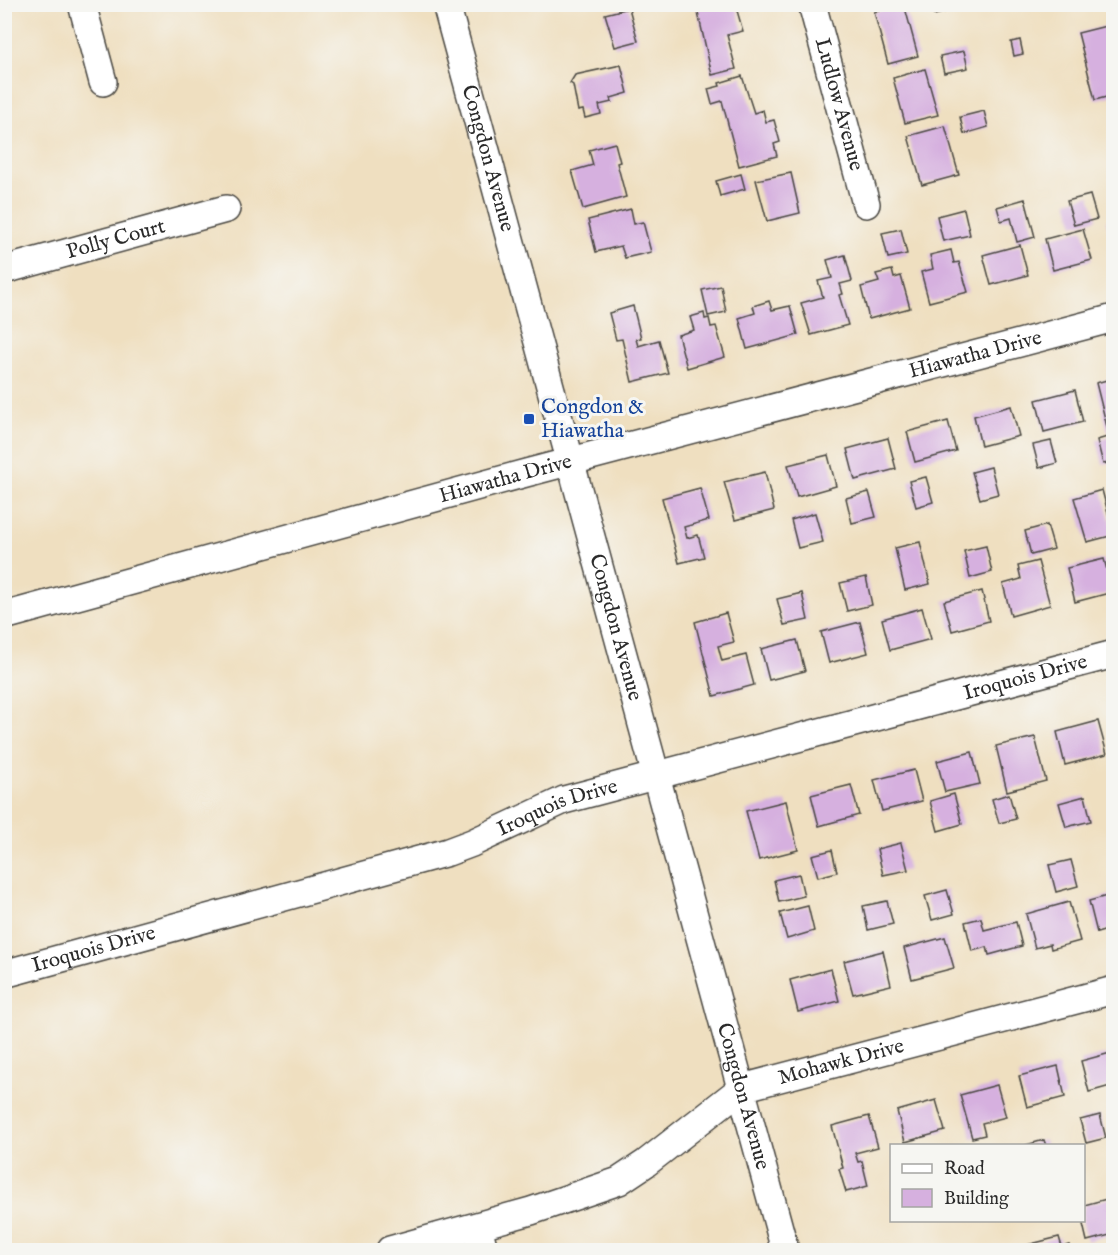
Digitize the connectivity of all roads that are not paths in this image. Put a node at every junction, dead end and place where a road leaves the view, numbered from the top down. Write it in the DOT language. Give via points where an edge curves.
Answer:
graph roads {
  1 [pos="82,4"];
  2 [pos="812,4"];
  3 [pos="449,14"];
  4 [pos="103,82"];
  5 [pos="866,204"];
  6 [pos="226,209"];
  7 [pos="4,270"];
  8 [pos="1113,318"];
  9 [pos="573,462"];
  10 [pos="4,616"];
  11 [pos="1113,654"];
  12 [pos="656,774"];
  13 [pos="4,974"];
  14 [pos="1113,990"];
  15 [pos="742,1088"];
  16 [pos="481,1238"];
  17 [pos="390,1251"];
  18 [pos="785,1251"];
  1 -- 4 [label="street"];
  2 -- 5 [label="street, Ludlow Avenue"];
  3 -- 9 [label="street, Congdon Avenue"];
  6 -- 7 [label="street, Polly Court"];
  8 -- 9 [label="street, Hiawatha Drive"];
  9 -- 10 [label="street, Hiawatha Drive"];
  9 -- 12 [label="street, Congdon Avenue"];
  11 -- 12 [label="street, Iroquois Drive"];
  12 -- 13 [label="street, Iroquois Drive" via="564,800 448,852"];
  12 -- 15 [label="street, Congdon Avenue"];
  14 -- 15 [label="street, Mohawk Drive"];
  15 -- 16 [label="street, Mohawk Drive" via="619,1181 542,1208"];
  15 -- 18 [label="street, Congdon Avenue"];
  16 -- 17 [label="street, Mohawk Drive"];
}
